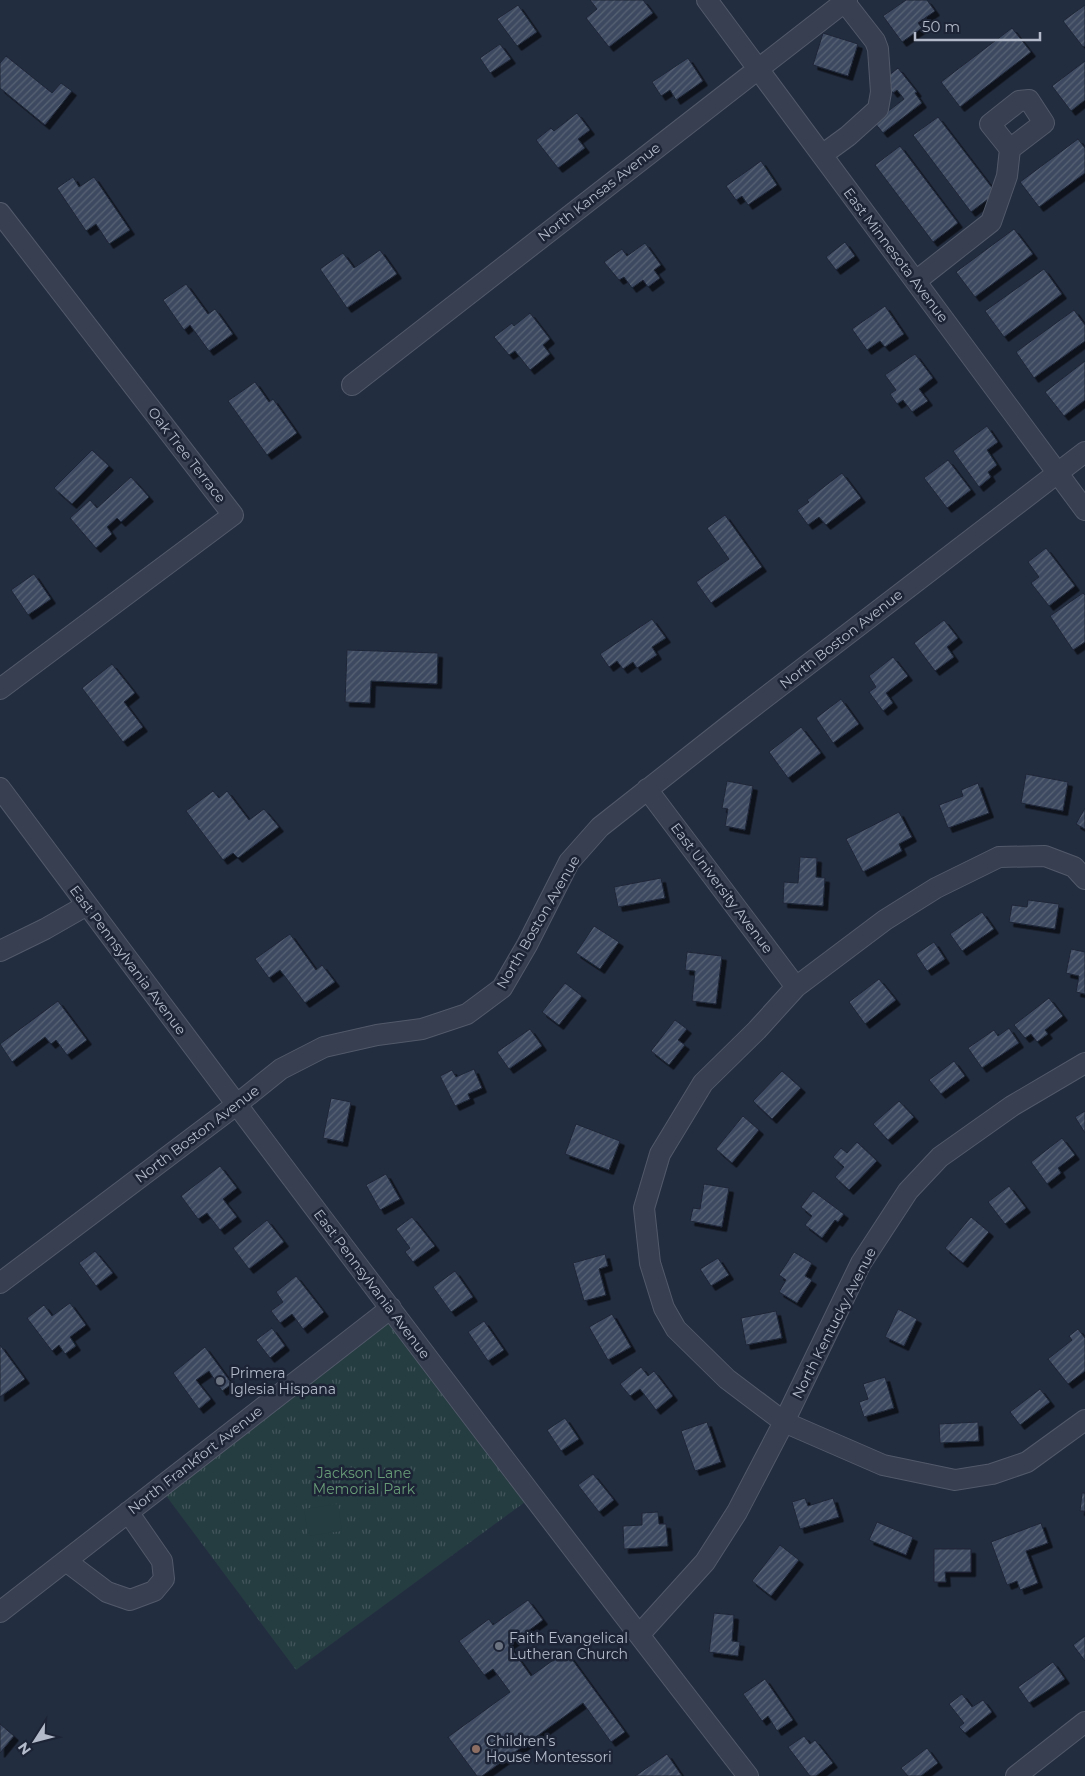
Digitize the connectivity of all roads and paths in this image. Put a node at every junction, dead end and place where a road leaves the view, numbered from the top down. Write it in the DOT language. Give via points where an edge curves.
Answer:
graph roads {
  1 [pos="707,0"];
  2 [pos="845,1"];
  3 [pos="759,69"];
  4 [pos="1010,149"];
  5 [pos="822,155"];
  6 [pos="0,213"];
  7 [pos="916,281"];
  8 [pos="352,385"];
  9 [pos="1085,452"];
  10 [pos="1057,472"];
  11 [pos="1085,510"];
  12 [pos="0,689"];
  13 [pos="0,788"];
  14 [pos="647,789"];
  15 [pos="1085,879"];
  16 [pos="87,905"];
  17 [pos="0,951"];
  18 [pos="796,987"];
  19 [pos="1085,1063"];
  20 [pos="236,1105"];
  21 [pos="0,1283"];
  22 [pos="391,1308"];
  23 [pos="1085,1420"];
  24 [pos="784,1422"];
  25 [pos="128,1512"];
  26 [pos="66,1561"];
  27 [pos="0,1612"];
  28 [pos="638,1635"];
  29 [pos="1085,1722"];
  30 [pos="748,1776"];
  31 [pos="1016,1776"];
  1 -- 3 [label="street, East Minnesota Avenue"];
  2 -- 3 [label="street, North Kansas Avenue"];
  2 -- 5 [label="street" via="878,49 878,109"];
  3 -- 5 [label="street, East Minnesota Avenue"];
  3 -- 8 [label="street, North Kansas Avenue"];
  4 -- 7 [label="street" via="1008,176 992,222"];
  5 -- 7 [label="street, East Minnesota Avenue"];
  6 -- 12 [label="street, Oak Tree Terrace" via="233,515"];
  7 -- 10 [label="street, East Minnesota Avenue"];
  9 -- 10 [label="street, North Boston Avenue"];
  10 -- 11 [label="street, East Minnesota Avenue"];
  10 -- 14 [label="street, North Boston Avenue"];
  13 -- 16 [label="street, East Pennsylvania Avenue"];
  14 -- 18 [label="street, East University Avenue"];
  14 -- 20 [label="street, North Boston Avenue" via="600,827 569,862 502,988 467,1014 422,1029 324,1047 281,1069"];
  15 -- 18 [label="street" via="1074,867 1045,856 999,857 936,888 885,920"];
  16 -- 17 [label="street"];
  16 -- 20 [label="street, East Pennsylvania Avenue"];
  18 -- 24 [label="street" via="703,1083 660,1154 644,1208 650,1264 664,1308 676,1329 727,1379"];
  19 -- 24 [label="street, North Kentucky Avenue" via="1012,1106 940,1156 908,1191 861,1263"];
  20 -- 21 [label="street, North Boston Avenue"];
  20 -- 22 [label="street, East Pennsylvania Avenue"];
  22 -- 25 [label="street, North Frankfort Avenue"];
  22 -- 28 [label="street, East Pennsylvania Avenue"];
  23 -- 24 [label="street" via="1027,1462 992,1474 955,1480 883,1466"];
  24 -- 28 [label="street, North Kentucky Avenue" via="706,1562"];
  25 -- 26 [label="street, North Frankfort Avenue"];
  25 -- 26 [label="street" via="162,1561 164,1579 154,1591 130,1600 107,1592"];
  26 -- 27 [label="street, North Frankfort Avenue"];
  28 -- 30 [label="street, East Pennsylvania Avenue"];
  29 -- 31 [label="street"];
}
